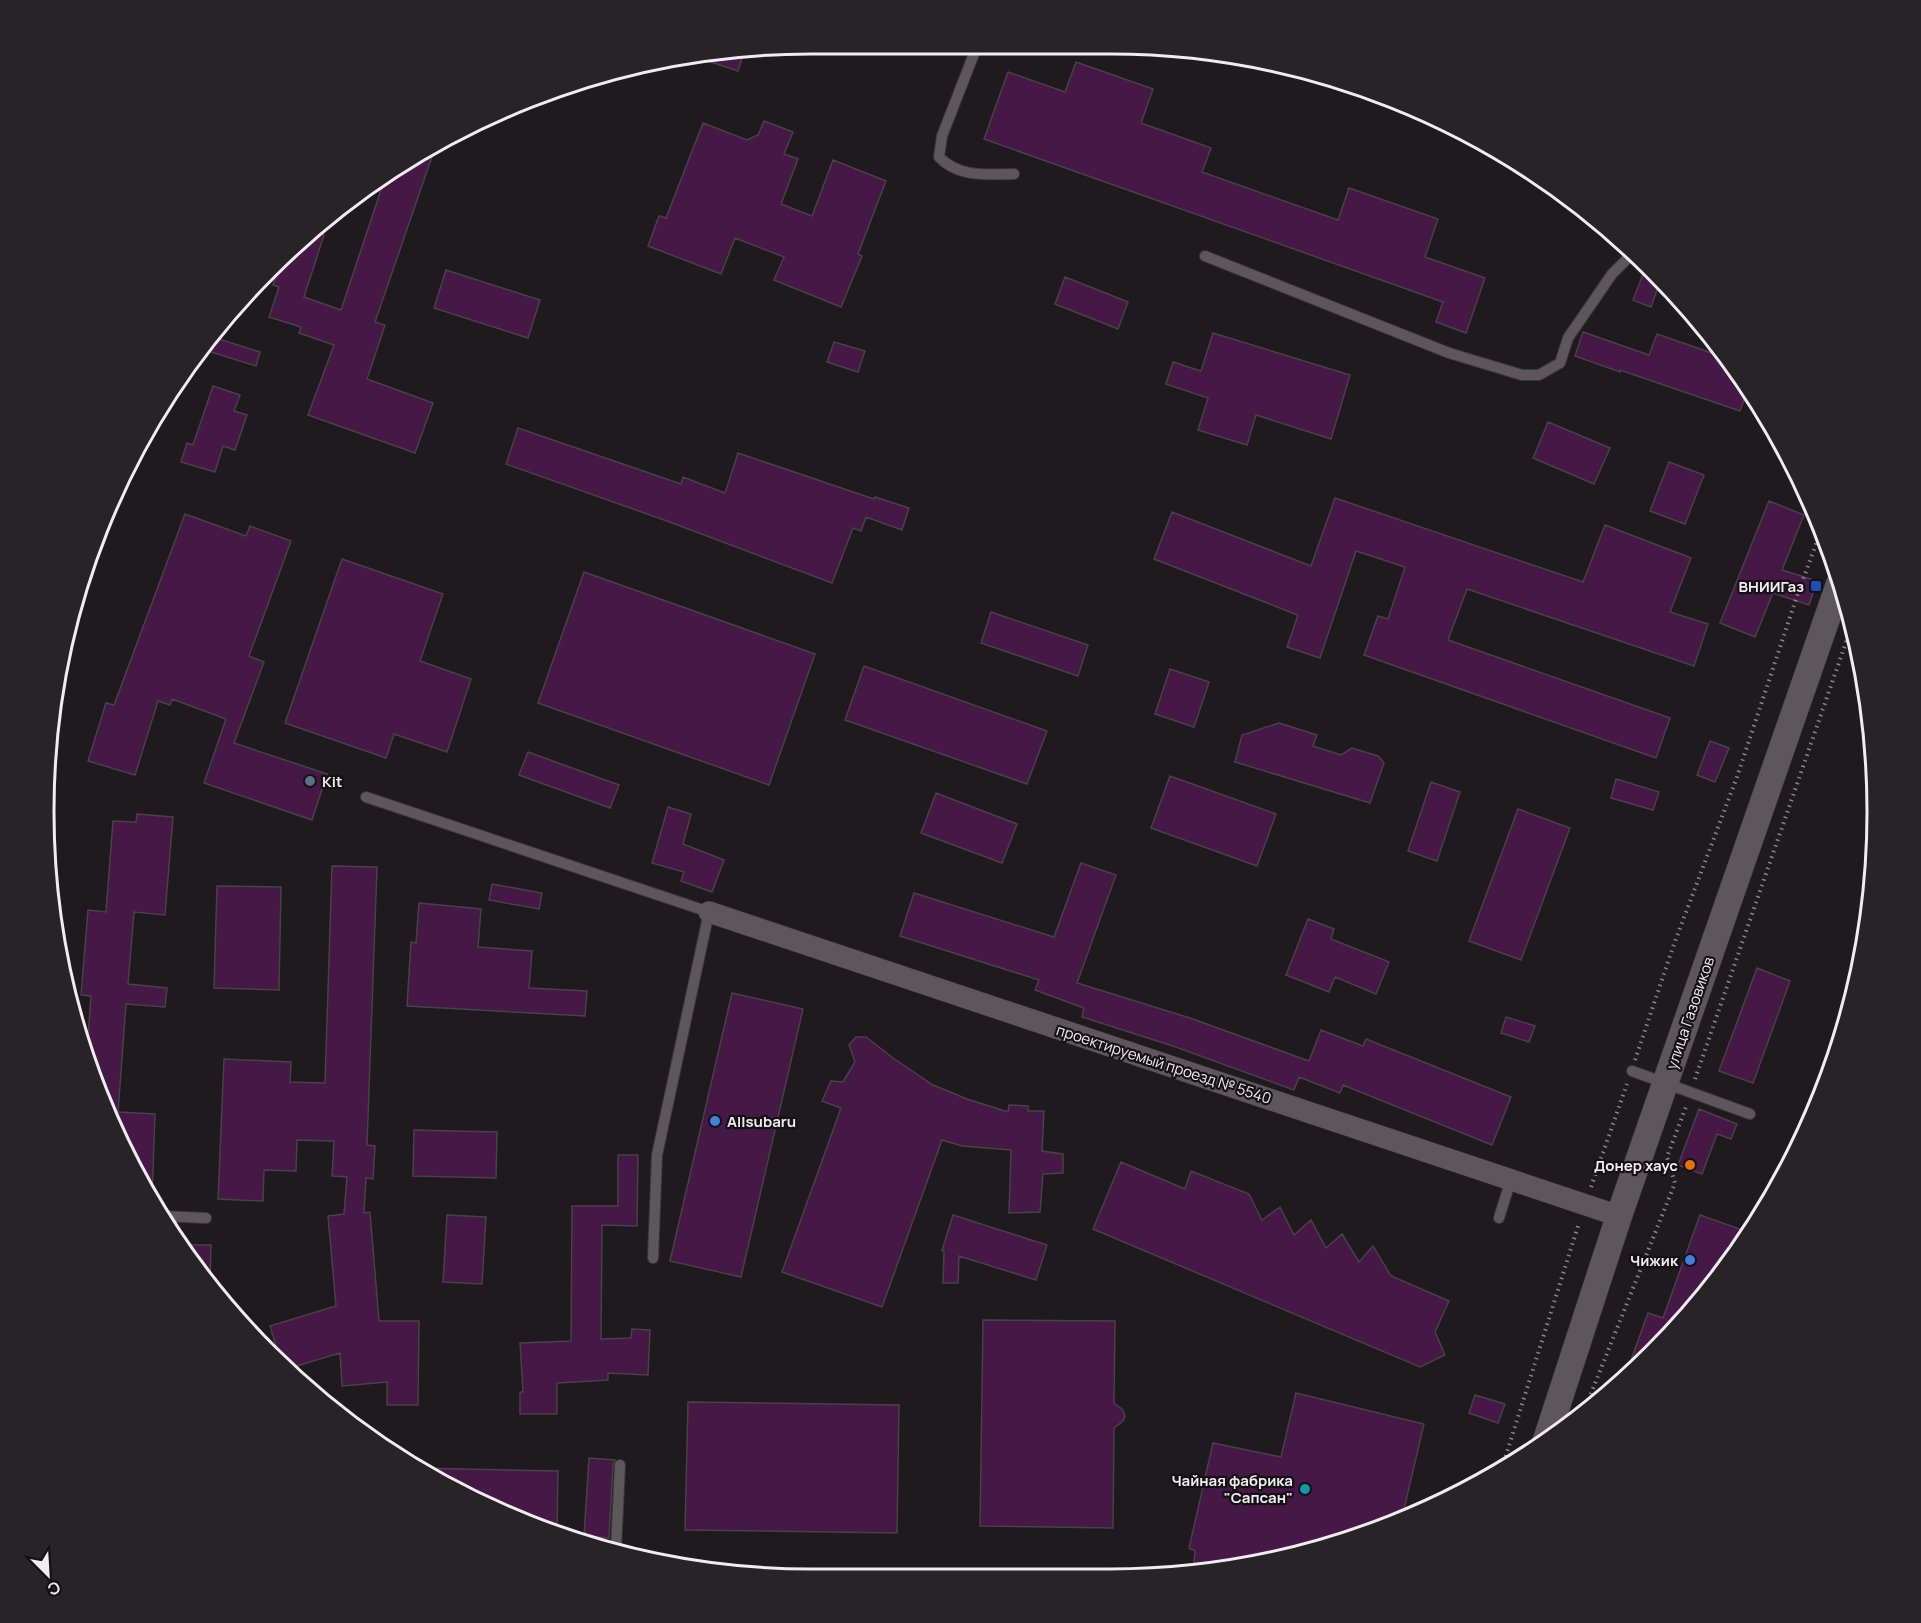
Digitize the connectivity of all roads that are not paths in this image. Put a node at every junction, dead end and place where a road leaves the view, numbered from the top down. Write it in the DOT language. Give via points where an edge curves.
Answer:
graph roads {
  1 [pos="973,54"];
  2 [pos="1014,174"];
  3 [pos="1205,256"];
  4 [pos="1627,259"];
  5 [pos="1835,595"];
  6 [pos="366,797"];
  7 [pos="710,912"];
  8 [pos="1632,1071"];
  9 [pos="1665,1084"];
  10 [pos="1750,1114"];
  11 [pos="1511,1179"];
  12 [pos="172,1216"];
  13 [pos="1619,1216"];
  14 [pos="206,1218"];
  15 [pos="1499,1218"];
  16 [pos="653,1258"];
  17 [pos="1551,1426"];
  18 [pos="620,1465"];
  19 [pos="616,1543"];
  1 -- 2 [label="lane" via="942,136 939,157 948,167 973,174"];
  3 -- 4 [label="lane" via="1449,353 1522,375 1539,375 1560,363 1568,338 1612,274"];
  5 -- 9 [label="street, улица Газовиков"];
  6 -- 7 [label="lane"];
  7 -- 11 [label="street, проектируемый проезд № 5540"];
  7 -- 16 [label="lane" via="657,1155"];
  8 -- 9 [label="lane"];
  9 -- 10 [label="lane"];
  9 -- 13 [label="street, улица Газовиков"];
  11 -- 13 [label="street, проектируемый проезд № 5540"];
  11 -- 15 [label="lane"];
  12 -- 14 [label="lane"];
  13 -- 17 [label="street, улица Газовиков"];
  18 -- 19 [label="lane"];
}
